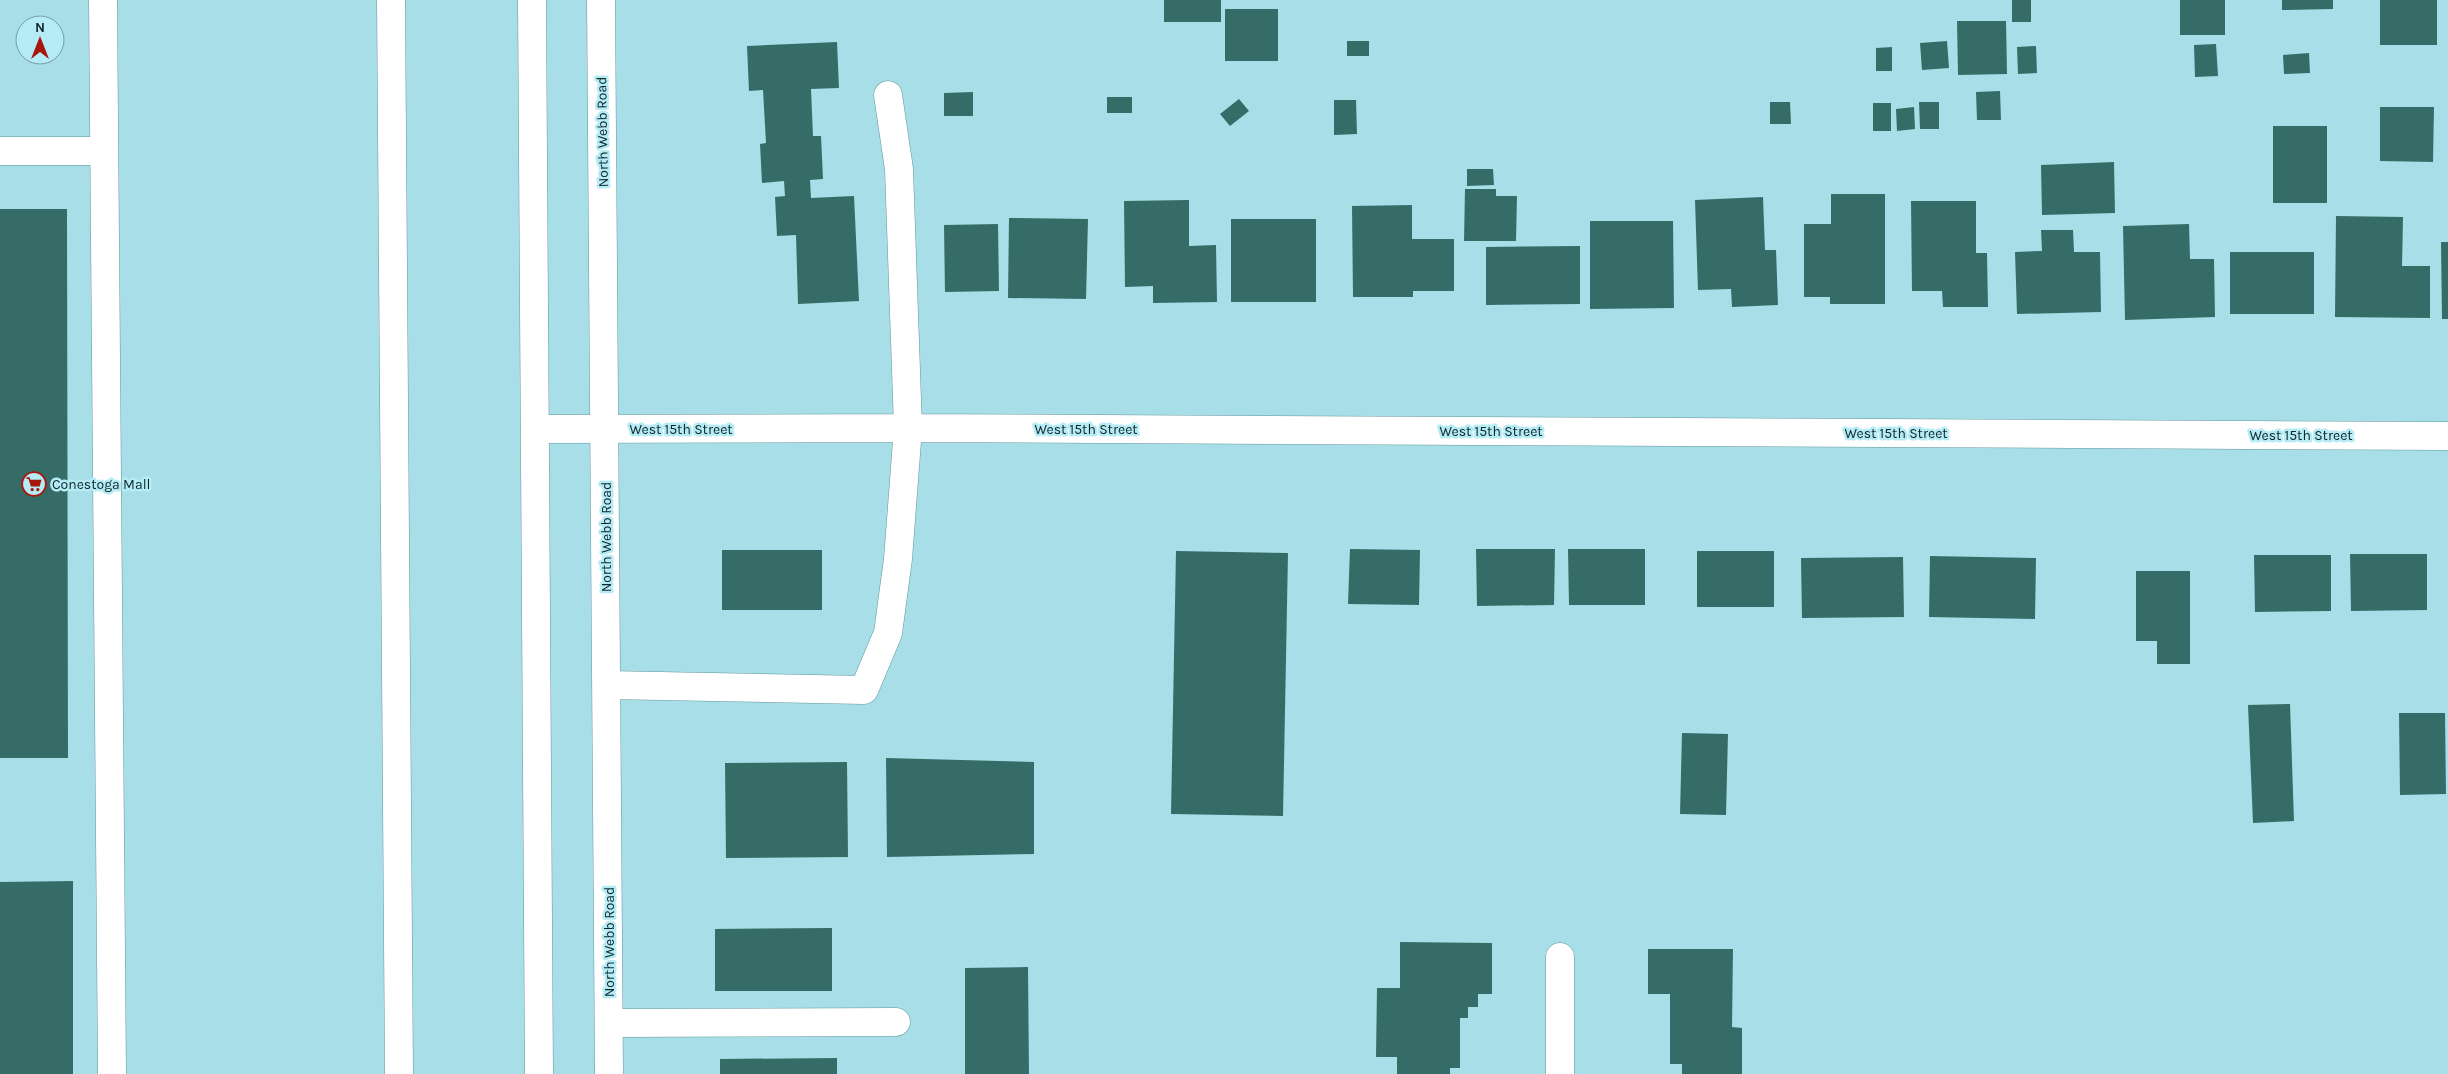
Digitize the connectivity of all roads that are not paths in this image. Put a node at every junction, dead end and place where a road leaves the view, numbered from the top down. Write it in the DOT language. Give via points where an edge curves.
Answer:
graph roads {
  1 [pos="102,0"];
  2 [pos="391,0"];
  3 [pos="532,0"];
  4 [pos="601,0"];
  5 [pos="888,95"];
  6 [pos="0,151"];
  7 [pos="104,151"];
  8 [pos="908,428"];
  9 [pos="534,429"];
  10 [pos="605,429"];
  11 [pos="2448,436"];
  12 [pos="607,685"];
  13 [pos="1560,957"];
  14 [pos="896,1022"];
  15 [pos="609,1023"];
  16 [pos="112,1074"];
  17 [pos="399,1074"];
  18 [pos="539,1074"];
  19 [pos="609,1074"];
  20 [pos="1560,1074"];
  1 -- 7 [label="main road"];
  2 -- 17 [label="main road"];
  3 -- 9 [label="main road"];
  4 -- 10 [label="main road, North Webb Road"];
  5 -- 8 [label="main road" via="899,169"];
  6 -- 7 [label="main road"];
  7 -- 16 [label="main road"];
  8 -- 10 [label="main road, West 15th Street"];
  8 -- 11 [label="main road, West 15th Street"];
  8 -- 12 [label="main road" via="898,559 888,633 864,690"];
  9 -- 10 [label="main road, West 15th Street"];
  9 -- 18 [label="main road"];
  10 -- 12 [label="main road, North Webb Road"];
  12 -- 15 [label="main road, North Webb Road"];
  13 -- 20 [label="main road"];
  14 -- 15 [label="main road"];
  15 -- 19 [label="main road, North Webb Road"];
}
